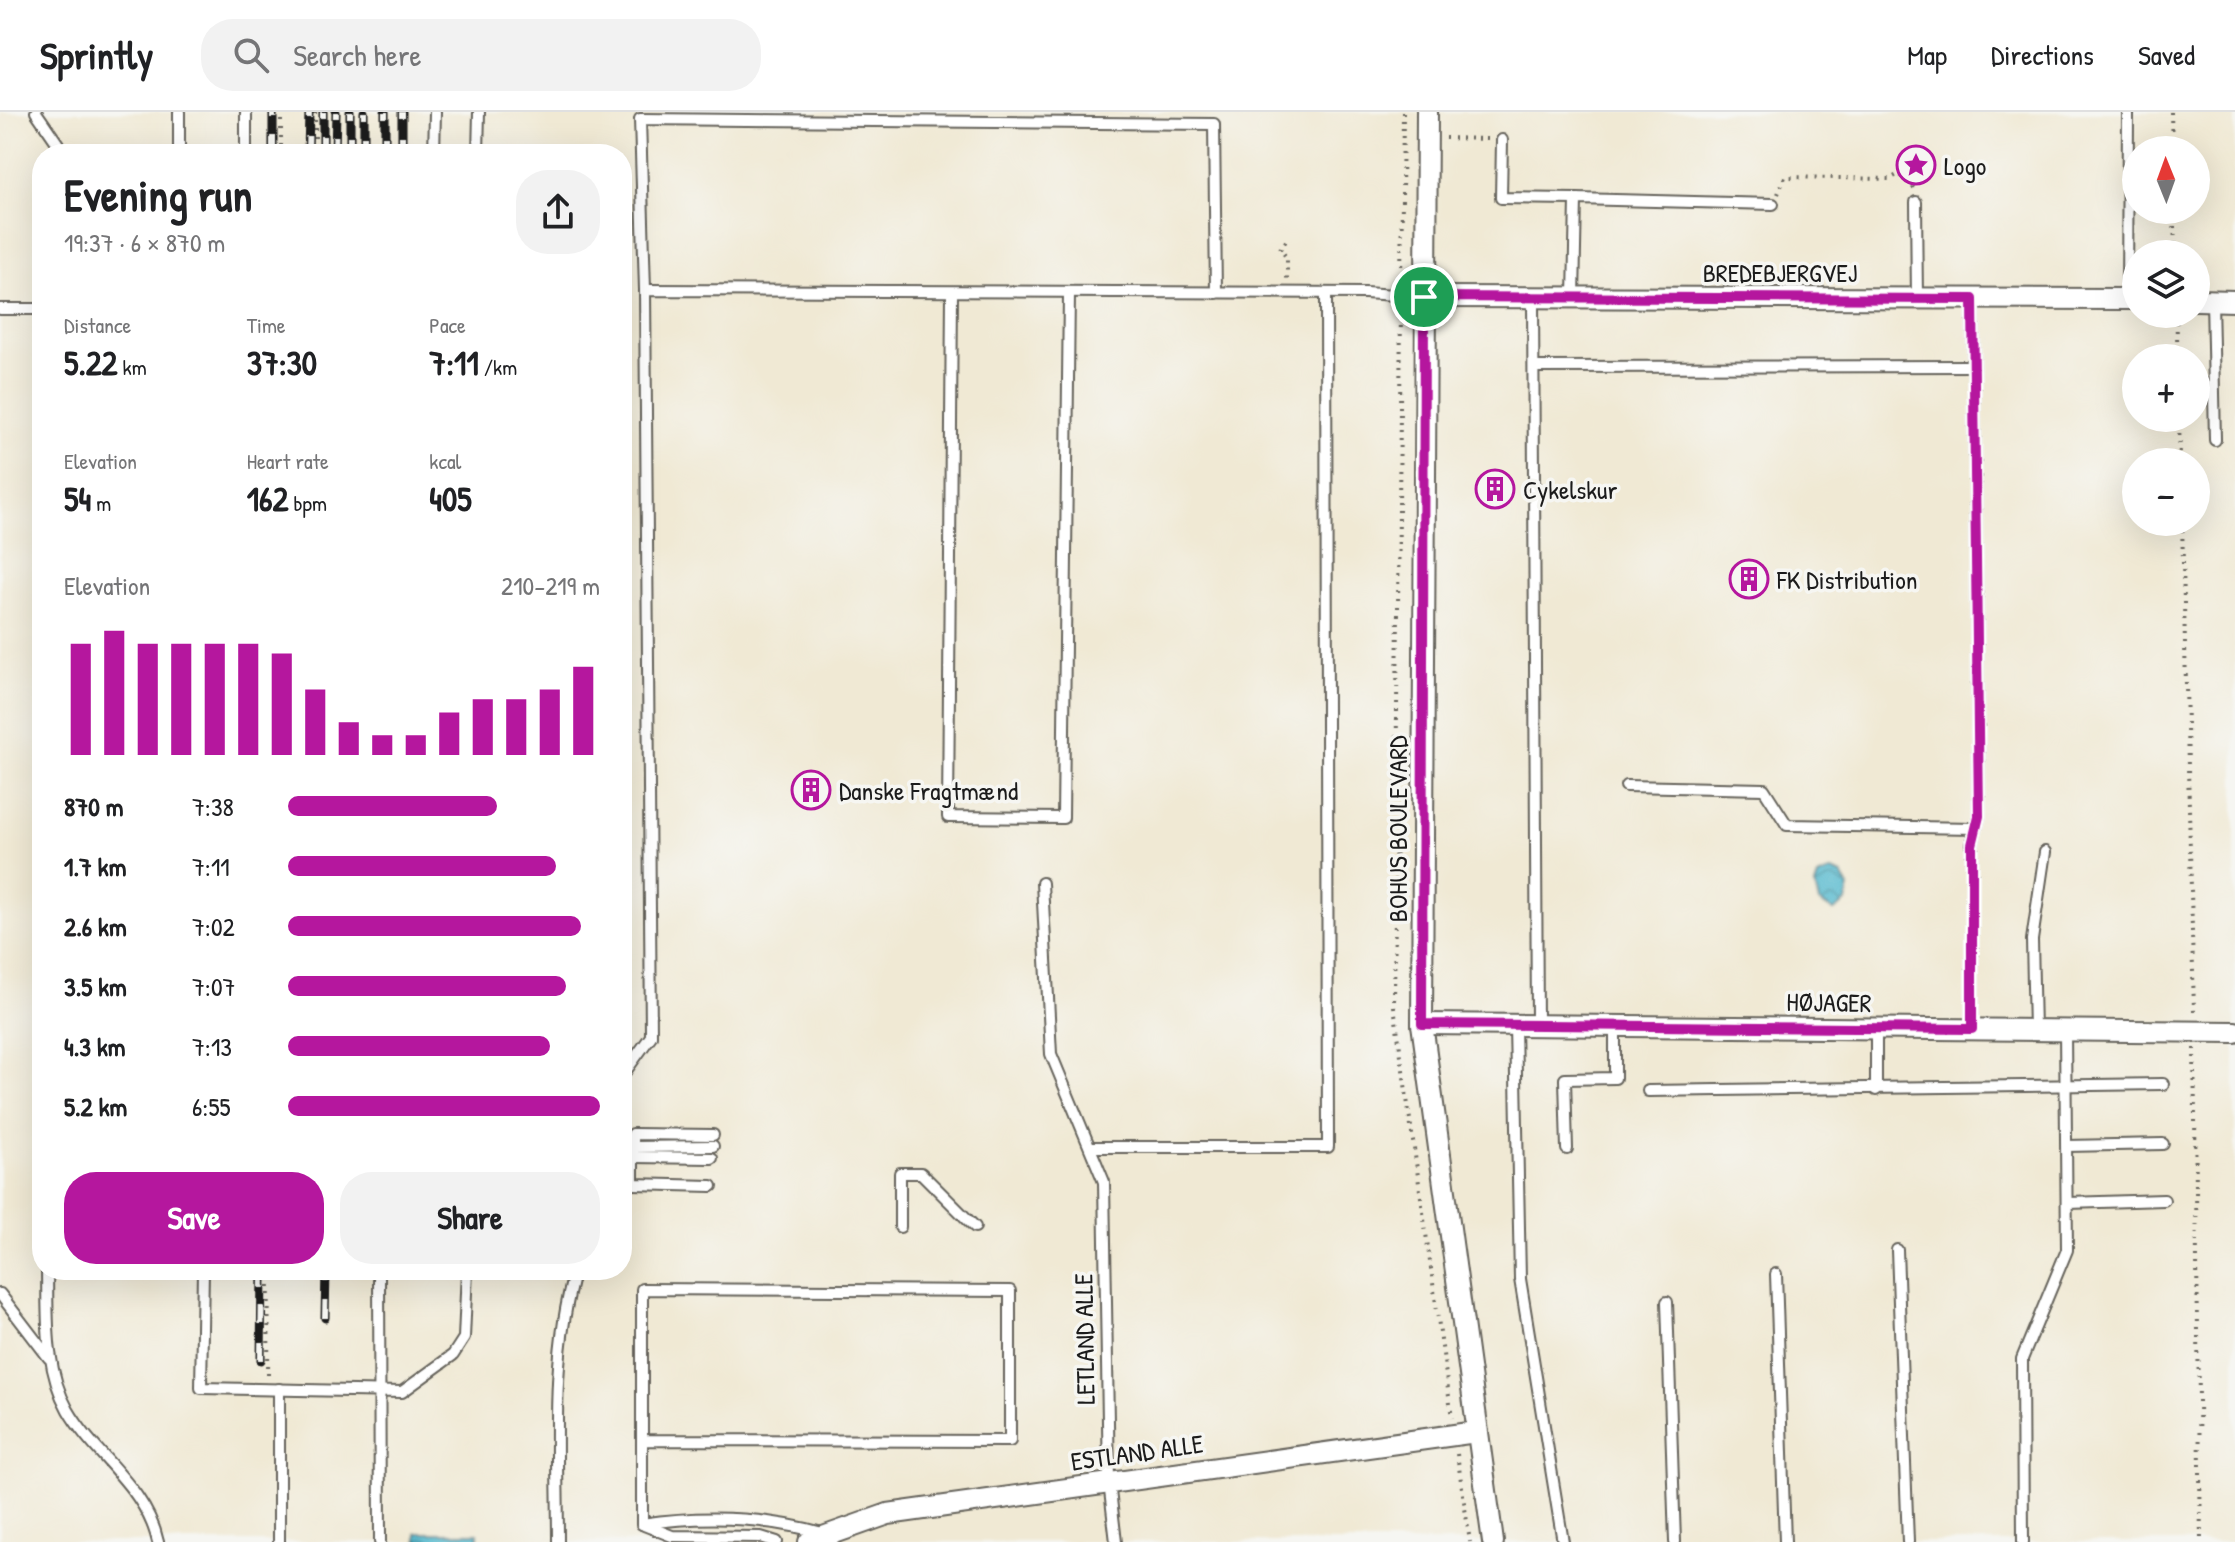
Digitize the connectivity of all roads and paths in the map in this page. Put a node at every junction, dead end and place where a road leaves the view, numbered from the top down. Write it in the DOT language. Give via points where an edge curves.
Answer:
graph roads {
  1 [pos="36,112"];
  2 [pos="179,112"];
  3 [pos="246,112"];
  4 [pos="281,112"];
  5 [pos="315,112"];
  6 [pos="435,112"];
  7 [pos="479,112"];
  8 [pos="1427,112"];
  9 [pos="2128,112"];
  10 [pos="2171,112"];
  11 [pos="2172,136"];
  12 [pos="1426,138"];
  13 [pos="1502,140"];
  14 [pos="58,144"];
  15 [pos="179,144"];
  16 [pos="246,144"];
  17 [pos="281,144"];
  18 [pos="315,144"];
  19 [pos="434,144"];
  20 [pos="478,144"];
  21 [pos="1576,199"];
  22 [pos="1916,202"];
  23 [pos="1773,204"];
  24 [pos="2131,240"];
  25 [pos="1286,241"];
  26 [pos="645,290"];
  27 [pos="952,293"];
  28 [pos="1069,293"];
  29 [pos="1216,293"];
  30 [pos="1287,294"];
  31 [pos="1326,294"];
  32 [pos="1424,297"];
  33 [pos="1533,298"];
  34 [pos="1574,298"];
  35 [pos="1917,299"];
  36 [pos="1973,299"];
  37 [pos="2122,299"];
  38 [pos="2210,300"];
  39 [pos="2235,301"];
  40 [pos="0,309"];
  41 [pos="32,309"];
  42 [pos="2206,328"];
  43 [pos="1974,366"];
  44 [pos="1534,367"];
  45 [pos="2215,440"];
  46 [pos="1626,786"];
  47 [pos="1976,828"];
  48 [pos="2045,852"];
  49 [pos="1042,883"];
  50 [pos="1422,1024"];
  51 [pos="1515,1025"];
  52 [pos="1537,1025"];
  53 [pos="1615,1025"];
  54 [pos="1876,1028"];
  55 [pos="1972,1029"];
  56 [pos="2034,1030"];
  57 [pos="2065,1030"];
  58 [pos="2235,1032"];
  59 [pos="632,1062"];
  60 [pos="2163,1084"];
  61 [pos="2066,1086"];
  62 [pos="1876,1090"];
  63 [pos="1648,1091"];
  64 [pos="713,1140"];
  65 [pos="2163,1144"];
  66 [pos="2067,1146"];
  67 [pos="1090,1147"];
  68 [pos="1567,1149"];
  69 [pos="633,1152"];
  70 [pos="632,1156"];
  71 [pos="712,1158"];
  72 [pos="632,1181"];
  73 [pos="712,1186"];
  74 [pos="2164,1200"];
  75 [pos="2068,1203"];
  76 [pos="900,1227"];
  77 [pos="975,1227"];
  78 [pos="1897,1250"];
  79 [pos="1776,1274"];
  80 [pos="47,1280"];
  81 [pos="203,1280"];
  82 [pos="269,1280"];
  83 [pos="379,1280"];
  84 [pos="467,1280"];
  85 [pos="572,1280"];
  86 [pos="0,1294"];
  87 [pos="1667,1302"];
  88 [pos="49,1358"];
  89 [pos="274,1389"];
  90 [pos="379,1392"];
  91 [pos="1476,1432"];
  92 [pos="642,1440"];
  93 [pos="1109,1482"];
  94 [pos="642,1524"];
  95 [pos="818,1538"];
  96 [pos="158,1542"];
  97 [pos="279,1542"];
  98 [pos="380,1542"];
  99 [pos="558,1542"];
  100 [pos="777,1542"];
  101 [pos="1116,1542"];
  102 [pos="1493,1542"];
  103 [pos="1563,1542"];
  104 [pos="1675,1542"];
  105 [pos="1785,1542"];
  106 [pos="1908,1542"];
  107 [pos="2023,1542"];
  1 -- 14 [label="lane"];
  2 -- 15 [label="lane"];
  3 -- 16 [label="lane"];
  4 -- 17 [label="path"];
  5 -- 18 [label="path"];
  6 -- 19 [label="lane"];
  7 -- 20 [label="lane"];
  8 -- 12 [label="street, BOHUS BOULEVARD"];
  9 -- 24 [label="lane"];
  10 -- 11 [label="path"];
  12 -- 13 [label="path"];
  12 -- 32 [label="street, BOHUS BOULEVARD"];
  13 -- 21 [label="lane" via="1501,198"];
  21 -- 23 [label="lane"];
  21 -- 34 [label="lane"];
  22 -- 23 [label="path" via="1916,190 1899,174 1890,179 1785,177"];
  22 -- 35 [label="lane"];
  25 -- 30 [label="path" via="1280,249 1287,258"];
  26 -- 27 [label="lane"];
  26 -- 29 [label="lane" via="640,119 1214,124"];
  26 -- 59 [label="lane" via="651,1036"];
  27 -- 28 [label="lane"];
  27 -- 28 [label="lane" via="948,817 1063,818"];
  28 -- 29 [label="lane"];
  29 -- 30 [label="lane"];
  30 -- 31 [label="lane"];
  31 -- 32 [label="lane"];
  31 -- 67 [label="lane" via="1328,1147"];
  32 -- 33 [label="street, BREDEBJERGVEJ"];
  32 -- 50 [label="street, BOHUS BOULEVARD"];
  33 -- 34 [label="street, BREDEBJERGVEJ"];
  33 -- 44 [label="lane"];
  34 -- 35 [label="street, BREDEBJERGVEJ"];
  35 -- 36 [label="street, BREDEBJERGVEJ"];
  36 -- 37 [label="street, BREDEBJERGVEJ"];
  36 -- 43 [label="lane"];
  38 -- 39 [label="street"];
  40 -- 41 [label="lane"];
  42 -- 45 [label="lane"];
  43 -- 44 [label="lane"];
  43 -- 47 [label="lane"];
  44 -- 52 [label="lane"];
  46 -- 47 [label="lane" via="1764,789 1787,825"];
  47 -- 55 [label="lane"];
  48 -- 56 [label="lane" via="2032,940"];
  49 -- 67 [label="lane, LETLAND ALLE" via="1051,1054"];
  50 -- 51 [label="street, HØJAGER"];
  50 -- 91 [label="street, BOHUS BOULEVARD"];
  51 -- 52 [label="street, HØJAGER"];
  51 -- 103 [label="lane" via="1520,1279"];
  52 -- 53 [label="street, HØJAGER"];
  53 -- 54 [label="street, HØJAGER"];
  53 -- 68 [label="lane" via="1615,1078 1565,1079"];
  54 -- 55 [label="street, HØJAGER"];
  54 -- 62 [label="lane"];
  55 -- 56 [label="street, HØJAGER"];
  56 -- 57 [label="street, HØJAGER"];
  57 -- 58 [label="street, HØJAGER"];
  57 -- 61 [label="lane"];
  60 -- 61 [label="lane"];
  61 -- 62 [label="lane"];
  61 -- 66 [label="lane"];
  62 -- 63 [label="lane"];
  64 -- 69 [label="lane" via="633,1134"];
  65 -- 66 [label="lane"];
  66 -- 75 [label="lane"];
  67 -- 93 [label="lane, LETLAND ALLE" via="1104,1182"];
  69 -- 70 [label="lane"];
  69 -- 71 [label="lane"];
  72 -- 73 [label="lane"];
  74 -- 75 [label="lane"];
  75 -- 107 [label="lane" via="2067,1250 2022,1359"];
  76 -- 77 [label="lane" via="900,1173 921,1173"];
  78 -- 106 [label="lane"];
  79 -- 105 [label="lane"];
  80 -- 88 [label="lane"];
  81 -- 89 [label="lane" via="201,1388"];
  82 -- 89 [label="path"];
  83 -- 90 [label="lane"];
  84 -- 90 [label="lane" via="464,1338 453,1355 402,1392"];
  85 -- 99 [label="lane" via="559,1351"];
  86 -- 88 [label="lane"];
  87 -- 104 [label="lane"];
  88 -- 96 [label="lane" via="68,1410 146,1505"];
  89 -- 90 [label="lane"];
  89 -- 97 [label="lane"];
  90 -- 98 [label="lane"];
  91 -- 93 [label="street, ESTLAND ALLE"];
  91 -- 102 [label="street, BOHUS BOULEVARD"];
  92 -- 92 [label="lane" via="642,1289 1010,1291 1010,1441"];
  92 -- 94 [label="lane"];
  93 -- 95 [label="street, ESTLAND ALLE" via="888,1514"];
  93 -- 101 [label="lane, LETLAND ALLE"];
  94 -- 95 [label="lane" via="780,1521"];
  94 -- 100 [label="lane" via="672,1536 761,1537"];
}
